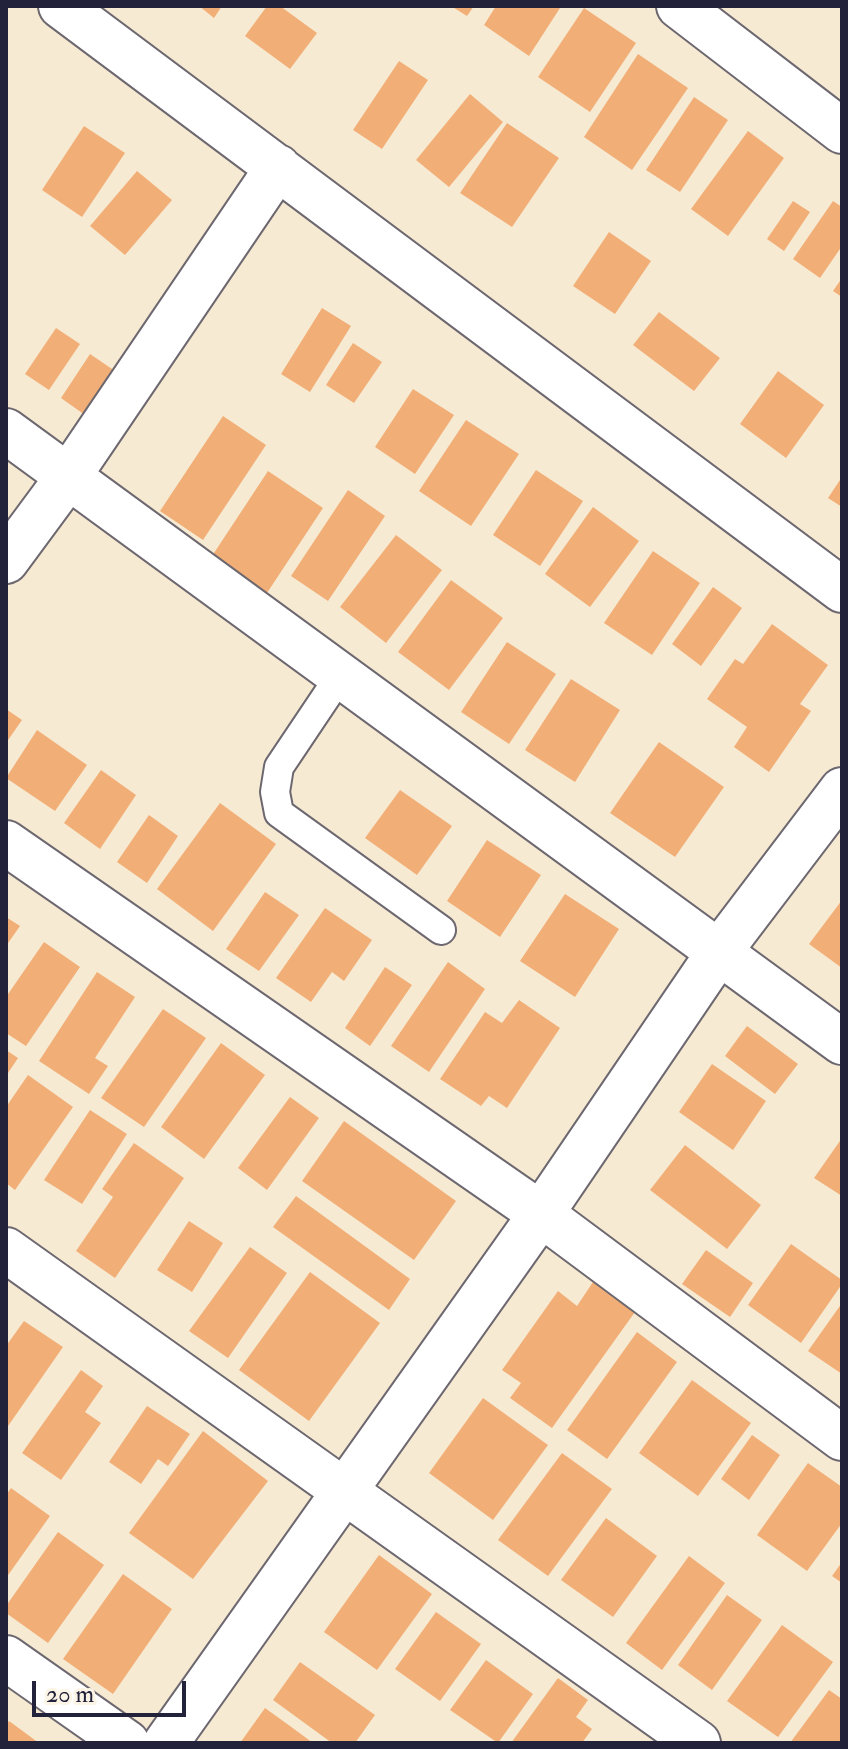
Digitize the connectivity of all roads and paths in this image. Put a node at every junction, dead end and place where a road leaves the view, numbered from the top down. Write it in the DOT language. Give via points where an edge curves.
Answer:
graph roads {
  1 [pos="61,6"];
  2 [pos="679,6"];
  3 [pos="842,131"];
  4 [pos="278,167"];
  5 [pos="6,431"];
  6 [pos="68,477"];
  7 [pos="6,561"];
  8 [pos="842,590"];
  9 [pos="340,676"];
  10 [pos="842,790"];
  11 [pos="6,843"];
  12 [pos="441,930"];
  13 [pos="719,952"];
  14 [pos="842,1042"];
  15 [pos="541,1214"];
  16 [pos="6,1250"];
  17 [pos="842,1438"];
  18 [pos="344,1490"];
  19 [pos="6,1658"];
  20 [pos="127,1743"];
  21 [pos="166,1743"];
  22 [pos="698,1743"];
  1 -- 4 [label="street"];
  2 -- 3 [label="street"];
  4 -- 6 [label="street"];
  4 -- 8 [label="street"];
  5 -- 6 [label="street"];
  6 -- 7 [label="street"];
  6 -- 9 [label="street"];
  9 -- 12 [label="lane" via="279,767 279,813"];
  9 -- 13 [label="street"];
  10 -- 13 [label="street"];
  11 -- 15 [label="street"];
  13 -- 14 [label="street"];
  13 -- 15 [label="street"];
  15 -- 17 [label="street"];
  15 -- 18 [label="street"];
  16 -- 18 [label="street"];
  18 -- 21 [label="street"];
  18 -- 22 [label="street"];
  19 -- 20 [label="street"];
}
